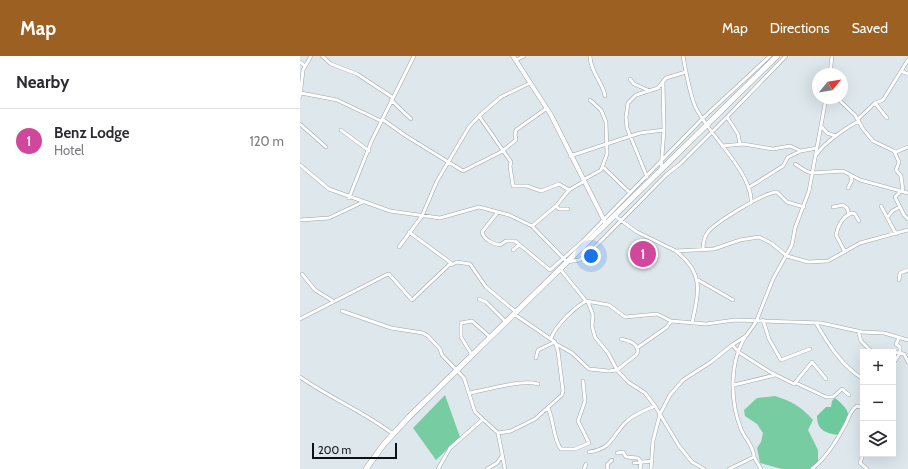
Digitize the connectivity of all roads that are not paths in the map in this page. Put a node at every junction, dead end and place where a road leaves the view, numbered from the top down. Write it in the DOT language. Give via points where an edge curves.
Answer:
graph roads {
  1 [pos="311,56"];
  2 [pos="322,56"];
  3 [pos="414,56"];
  4 [pos="524,56"];
  5 [pos="590,56"];
  6 [pos="683,56"];
  7 [pos="770,56"];
  8 [pos="777,56"];
  9 [pos="786,56"];
  10 [pos="832,56"];
  11 [pos="514,58"];
  12 [pos="908,60"];
  13 [pos="300,62"];
  14 [pos="305,66"];
  15 [pos="831,68"];
  16 [pos="901,71"];
  17 [pos="686,72"];
  18 [pos="908,74"];
  19 [pos="630,79"];
  20 [pos="530,83"];
  21 [pos="663,83"];
  22 [pos="300,85"];
  23 [pos="650,90"];
  24 [pos="300,95"];
  25 [pos="605,96"];
  26 [pos="392,98"];
  27 [pos="590,100"];
  28 [pos="875,103"];
  29 [pos="825,104"];
  30 [pos="843,104"];
  31 [pos="547,108"];
  32 [pos="479,116"];
  33 [pos="727,117"];
  34 [pos="888,118"];
  35 [pos="411,119"];
  36 [pos="702,119"];
  37 [pos="382,120"];
  38 [pos="859,120"];
  39 [pos="300,124"];
  40 [pos="706,125"];
  41 [pos="821,126"];
  42 [pos="341,130"];
  43 [pos="664,130"];
  44 [pos="711,132"];
  45 [pos="630,136"];
  46 [pos="836,136"];
  47 [pos="606,143"];
  48 [pos="740,144"];
  49 [pos="722,146"];
  50 [pos="326,147"];
  51 [pos="908,147"];
  52 [pos="817,148"];
  53 [pos="504,150"];
  54 [pos="369,151"];
  55 [pos="801,151"];
  56 [pos="894,151"];
  57 [pos="817,155"];
  58 [pos="570,156"];
  59 [pos="661,162"];
  60 [pos="448,163"];
  61 [pos="795,164"];
  62 [pos="300,165"];
  63 [pos="603,166"];
  64 [pos="661,169"];
  65 [pos="812,173"];
  66 [pos="849,173"];
  67 [pos="649,178"];
  68 [pos="583,181"];
  69 [pos="748,188"];
  70 [pos="848,188"];
  71 [pos="569,190"];
  72 [pos="902,191"];
  73 [pos="630,193"];
  74 [pos="908,193"];
  75 [pos="349,198"];
  76 [pos="363,202"];
  77 [pos="751,203"];
  78 [pos="556,206"];
  79 [pos="881,206"];
  80 [pos="804,207"];
  81 [pos="833,207"];
  82 [pos="900,207"];
  83 [pos="568,209"];
  84 [pos="498,212"];
  85 [pos="849,214"];
  86 [pos="422,216"];
  87 [pos="615,216"];
  88 [pos="888,217"];
  89 [pos="908,219"];
  90 [pos="300,220"];
  91 [pos="620,220"];
  92 [pos="605,221"];
  93 [pos="859,221"];
  94 [pos="532,226"];
  95 [pos="908,231"];
  96 [pos="409,232"];
  97 [pos="896,234"];
  98 [pos="519,244"];
  99 [pos="398,247"];
  100 [pos="514,250"];
  101 [pos="703,250"];
  102 [pos="676,251"];
  103 [pos="845,252"];
  104 [pos="786,256"];
  105 [pos="565,260"];
  106 [pos="451,265"];
  107 [pos="560,269"];
  108 [pos="550,270"];
  109 [pos="908,270"];
  110 [pos="302,274"];
  111 [pos="554,275"];
  112 [pos="698,280"];
  113 [pos="899,280"];
  114 [pos="479,299"];
  115 [pos="732,300"];
  116 [pos="333,301"];
  117 [pos="587,302"];
  118 [pos="342,311"];
  119 [pos="515,313"];
  120 [pos="300,319"];
  121 [pos="757,320"];
  122 [pos="763,320"];
  123 [pos="671,321"];
  124 [pos="506,322"];
  125 [pos="692,323"];
  126 [pos="816,323"];
  127 [pos="858,331"];
  128 [pos="749,333"];
  129 [pos="490,337"];
  130 [pos="551,338"];
  131 [pos="899,338"];
  132 [pos="621,339"];
  133 [pos="908,340"];
  134 [pos="556,343"];
  135 [pos="732,344"];
  136 [pos="637,348"];
  137 [pos="810,348"];
  138 [pos="869,349"];
  139 [pos="738,351"];
  140 [pos="896,352"];
  141 [pos="900,353"];
  142 [pos="472,355"];
  143 [pos="536,358"];
  144 [pos="896,359"];
  145 [pos="908,362"];
  146 [pos="617,370"];
  147 [pos="456,371"];
  148 [pos="775,375"];
  149 [pos="300,377"];
  150 [pos="860,377"];
  151 [pos="826,379"];
  152 [pos="583,381"];
  153 [pos="796,383"];
  154 [pos="538,384"];
  155 [pos="734,385"];
  156 [pos="470,393"];
  157 [pos="849,395"];
  158 [pos="655,406"];
  159 [pos="860,407"];
  160 [pos="548,408"];
  161 [pos="660,414"];
  162 [pos="482,420"];
  163 [pos="498,433"];
  164 [pos="393,434"];
  165 [pos="589,452"];
  166 [pos="617,453"];
  167 [pos="502,456"];
  168 [pos="754,457"];
  169 [pos="862,457"];
  170 [pos="612,460"];
  171 [pos="652,460"];
  172 [pos="641,462"];
  173 [pos="634,463"];
  174 [pos="586,464"];
  175 [pos="366,469"];
  176 [pos="438,469"];
  177 [pos="488,469"];
  178 [pos="505,469"];
  179 [pos="584,469"];
  180 [pos="608,469"];
  181 [pos="640,469"];
  182 [pos="651,469"];
  183 [pos="704,469"];
  184 [pos="729,469"];
  185 [pos="761,469"];
  186 [pos="812,469"];
  187 [pos="867,469"];
  1 -- 14 [label="street"];
  2 -- 26 [label="street" via="331,64 362,77"];
  3 -- 26 [label="street"];
  4 -- 11 [label="street"];
  5 -- 25 [label="street"];
  6 -- 17 [label="street"];
  7 -- 36 [label="street"];
  8 -- 40 [label="highway"];
  9 -- 33 [label="street"];
  10 -- 15 [label="street"];
  11 -- 20 [label="street"];
  12 -- 16 [label="street"];
  13 -- 14 [label="street"];
  14 -- 22 [label="street"];
  16 -- 18 [label="street"];
  16 -- 28 [label="street" via="883,100"];
  17 -- 21 [label="street" via="666,78"];
  17 -- 36 [label="street" via="695,106"];
  19 -- 23 [label="street" via="634,84"];
  20 -- 31 [label="street"];
  20 -- 32 [label="street" via="508,93"];
  21 -- 23 [label="street" via="658,88"];
  21 -- 43 [label="street"];
  22 -- 24 [label="street"];
  23 -- 45 [label="street" via="632,97 628,103 626,117"];
  24 -- 37 [label="street" via="337,100"];
  26 -- 35 [label="street"];
  26 -- 37 [label="street"];
  27 -- 47 [label="street" via="601,110 606,122"];
  28 -- 34 [label="street"];
  28 -- 38 [label="street"];
  29 -- 41 [label="street"];
  30 -- 38 [label="street"];
  31 -- 53 [label="street" via="516,130 516,140"];
  31 -- 58 [label="street"];
  32 -- 53 [label="street"];
  32 -- 60 [label="street" via="469,127"];
  33 -- 44 [label="street"];
  33 -- 48 [label="street" via="740,138"];
  36 -- 40 [label="street"];
  36 -- 59 [label="street"];
  37 -- 54 [label="street"];
  37 -- 60 [label="street"];
  38 -- 46 [label="street"];
  38 -- 56 [label="street" via="862,129 873,141"];
  39 -- 50 [label="street"];
  40 -- 44 [label="street"];
  40 -- 64 [label="highway"];
  41 -- 46 [label="street" via="827,134"];
  41 -- 52 [label="street"];
  42 -- 54 [label="street"];
  43 -- 45 [label="street"];
  43 -- 59 [label="street"];
  44 -- 49 [label="street"];
  44 -- 91 [label="street"];
  45 -- 47 [label="street"];
  45 -- 67 [label="street"];
  46 -- 57 [label="street" via="822,147"];
  47 -- 58 [label="street"];
  47 -- 63 [label="street" via="607,154"];
  48 -- 49 [label="street"];
  48 -- 55 [label="street" via="774,149 790,146"];
  49 -- 69 [label="street"];
  51 -- 56 [label="street"];
  52 -- 55 [label="street"];
  52 -- 57 [label="street"];
  53 -- 60 [label="street" via="464,171"];
  53 -- 71 [label="street" via="512,162 510,166 513,186 527,186 542,191 559,184"];
  54 -- 75 [label="street"];
  55 -- 69 [label="street" via="788,157 783,166"];
  56 -- 72 [label="street" via="899,162 896,170 901,176"];
  57 -- 65 [label="street"];
  58 -- 68 [label="street"];
  59 -- 64 [label="street"];
  59 -- 67 [label="street"];
  60 -- 86 [label="street"];
  61 -- 65 [label="street"];
  62 -- 75 [label="street" via="329,190"];
  63 -- 68 [label="street"];
  63 -- 73 [label="street"];
  64 -- 67 [label="highway"];
  65 -- 66 [label="street"];
  65 -- 80 [label="street"];
  66 -- 70 [label="street" via="852,180"];
  66 -- 72 [label="street" via="860,180"];
  67 -- 73 [label="street"];
  67 -- 87 [label="highway"];
  68 -- 71 [label="street"];
  68 -- 92 [label="street"];
  69 -- 77 [label="street"];
  71 -- 78 [label="street"];
  72 -- 74 [label="street"];
  72 -- 82 [label="street" via="895,197"];
  73 -- 92 [label="street"];
  75 -- 76 [label="street"];
  76 -- 86 [label="street" via="390,212"];
  76 -- 90 [label="street" via="329,218"];
  77 -- 80 [label="street" via="777,192 787,202"];
  77 -- 101 [label="street" via="708,231"];
  78 -- 83 [label="street" via="559,209"];
  78 -- 94 [label="street"];
  79 -- 88 [label="street"];
  80 -- 104 [label="street"];
  81 -- 85 [label="street" via="843,205"];
  82 -- 88 [label="street" via="892,211"];
  82 -- 89 [label="street"];
  84 -- 86 [label="street" via="479,207 440,218"];
  84 -- 94 [label="street"];
  84 -- 98 [label="street" via="482,235 494,244 502,245 506,240"];
  85 -- 93 [label="street" via="855,214"];
  85 -- 103 [label="street" via="836,233"];
  86 -- 96 [label="street"];
  87 -- 91 [label="street"];
  87 -- 92 [label="highway"];
  88 -- 97 [label="street"];
  91 -- 102 [label="street" via="637,232"];
  91 -- 105 [label="street" via="579,260"];
  92 -- 105 [label="highway"];
  94 -- 105 [label="street"];
  95 -- 97 [label="street"];
  96 -- 99 [label="street"];
  96 -- 106 [label="street"];
  97 -- 103 [label="street" via="860,243"];
  98 -- 100 [label="street"];
  98 -- 108 [label="street"];
  101 -- 102 [label="street"];
  101 -- 104 [label="street" via="759,237"];
  102 -- 112 [label="street" via="690,265"];
  103 -- 104 [label="street" via="828,261 820,262 808,262"];
  104 -- 121 [label="street" via="773,279"];
  105 -- 107 [label="highway"];
  105 -- 108 [label="street"];
  106 -- 116 [label="street" via="412,300 388,274"];
  106 -- 119 [label="street" via="457,262 470,264 486,287"];
  107 -- 111 [label="highway"];
  107 -- 117 [label="street"];
  108 -- 111 [label="street"];
  109 -- 113 [label="street" via="900,274"];
  110 -- 116 [label="street" via="315,290"];
  111 -- 119 [label="highway"];
  112 -- 115 [label="street"];
  112 -- 125 [label="street"];
  114 -- 124 [label="street" via="486,302"];
  116 -- 120 [label="street"];
  117 -- 123 [label="street" via="609,305 625,317 654,314"];
  117 -- 130 [label="street" via="574,308"];
  117 -- 146 [label="street" via="593,315 595,337"];
  118 -- 147 [label="street" via="391,328 425,334"];
  119 -- 124 [label="highway"];
  119 -- 130 [label="street" via="523,322"];
  121 -- 122 [label="street"];
  121 -- 125 [label="street"];
  121 -- 128 [label="street"];
  122 -- 126 [label="street"];
  122 -- 137 [label="street" via="781,360"];
  123 -- 125 [label="street"];
  123 -- 136 [label="street" via="667,327"];
  124 -- 129 [label="highway"];
  126 -- 127 [label="street"];
  126 -- 150 [label="street" via="829,345"];
  127 -- 131 [label="street" via="884,333"];
  127 -- 138 [label="street" via="861,341"];
  128 -- 135 [label="street"];
  128 -- 139 [label="street"];
  129 -- 142 [label="highway"];
  129 -- 142 [label="street" via="472,321 461,323 461,337"];
  130 -- 134 [label="street"];
  131 -- 133 [label="street"];
  131 -- 141 [label="street" via="896,344 900,348"];
  132 -- 136 [label="street" via="630,341"];
  134 -- 143 [label="street" via="538,350"];
  134 -- 146 [label="street" via="572,353 589,369"];
  134 -- 160 [label="street" via="563,393"];
  135 -- 139 [label="street"];
  135 -- 161 [label="street" via="677,386"];
  136 -- 146 [label="street" via="636,355"];
  139 -- 148 [label="street"];
  139 -- 155 [label="street"];
  140 -- 141 [label="street"];
  141 -- 144 [label="street"];
  141 -- 145 [label="street" via="904,354"];
  142 -- 147 [label="highway"];
  146 -- 158 [label="street" via="628,382 645,393"];
  147 -- 156 [label="street" via="464,378"];
  147 -- 164 [label="highway"];
  148 -- 153 [label="street"];
  148 -- 155 [label="street"];
  149 -- 164 [label="street" via="369,416"];
  151 -- 153 [label="street" via="812,362"];
  152 -- 160 [label="street" via="585,401 578,421 589,442 575,449 561,449"];
  153 -- 157 [label="street" via="826,397 833,397 842,389"];
  154 -- 156 [label="street" via="520,383"];
  155 -- 168 [label="street" via="739,423 752,447"];
  156 -- 162 [label="street" via="475,412"];
  158 -- 161 [label="street"];
  158 -- 165 [label="street" via="626,422 603,450"];
  159 -- 186 [label="street" via="857,406 851,411 829,453"];
  160 -- 163 [label="street" via="535,419 516,429"];
  161 -- 171 [label="street" via="653,441"];
  161 -- 183 [label="street" via="684,452 692,462"];
  162 -- 163 [label="street"];
  162 -- 176 [label="street" via="452,446"];
  163 -- 167 [label="street"];
  164 -- 175 [label="highway"];
  166 -- 172 [label="street" via="623,452 626,457 638,458"];
  167 -- 177 [label="street"];
  167 -- 178 [label="street"];
  168 -- 184 [label="street"];
  168 -- 185 [label="street"];
  169 -- 187 [label="street" via="860,463"];
  170 -- 180 [label="street" via="607,465"];
  171 -- 172 [label="street"];
  171 -- 182 [label="street"];
  172 -- 173 [label="street"];
  172 -- 181 [label="street"];
  174 -- 179 [label="street"];
}
